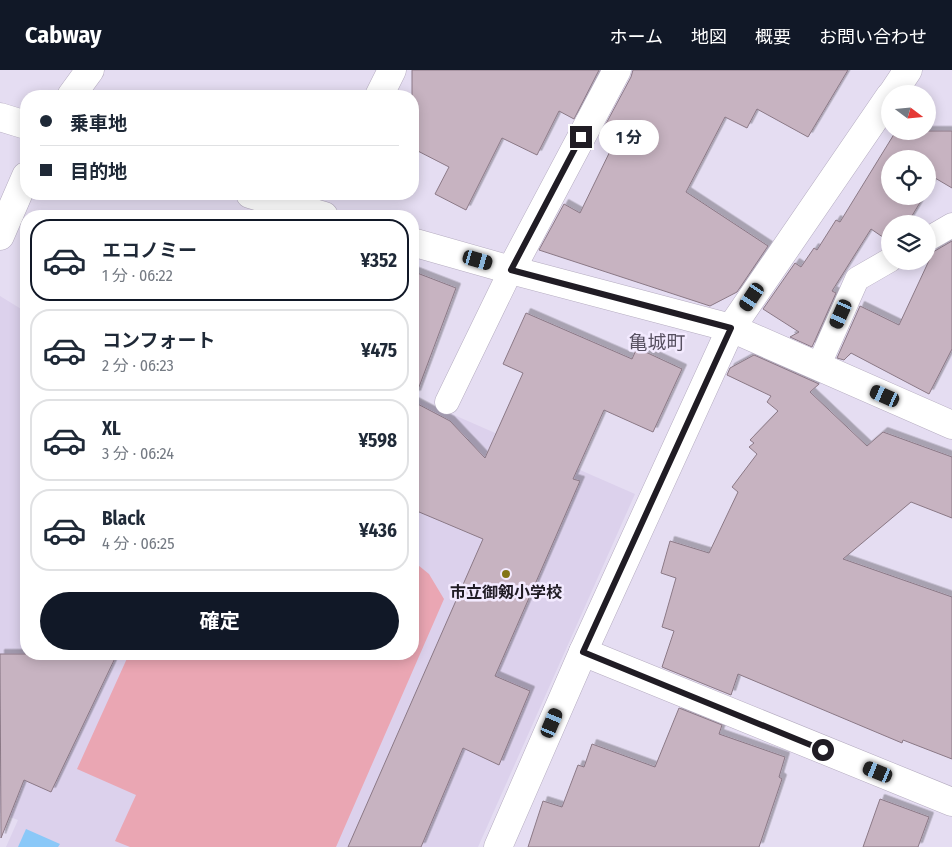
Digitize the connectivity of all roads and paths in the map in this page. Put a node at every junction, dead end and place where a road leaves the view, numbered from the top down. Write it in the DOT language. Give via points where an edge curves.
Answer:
graph roads {
  1 [pos="90,70"];
  2 [pos="392,70"];
  3 [pos="617,70"];
  4 [pos="908,70"];
  5 [pos="898,85"];
  6 [pos="75,90"];
  7 [pos="381,90"];
  8 [pos="881,110"];
  9 [pos="0,117"];
  10 [pos="20,123"];
  11 [pos="20,190"];
  12 [pos="281,200"];
  13 [pos="323,208"];
  14 [pos="952,225"];
  15 [pos="936,234"];
  16 [pos="0,236"];
  17 [pos="419,244"];
  18 [pos="881,265"];
  19 [pos="511,270"];
  20 [pos="731,328"];
  21 [pos="818,366"];
  22 [pos="447,402"];
  23 [pos="952,425"];
  24 [pos="583,652"];
  25 [pos="952,802"];
  26 [pos="498,847"];
  1 -- 6 [label="street"];
  2 -- 7 [label="street"];
  3 -- 19 [label="street"];
  4 -- 5 [label="street"];
  8 -- 20 [label="street"];
  9 -- 10 [label="street"];
  11 -- 16 [label="street"];
  12 -- 13 [label="street"];
  14 -- 15 [label="lane"];
  17 -- 19 [label="street"];
  18 -- 21 [label="lane" via="856,279"];
  19 -- 20 [label="street"];
  19 -- 22 [label="lane"];
  20 -- 21 [label="street"];
  20 -- 24 [label="street"];
  21 -- 23 [label="street"];
  24 -- 25 [label="street"];
  24 -- 26 [label="street"];
}
